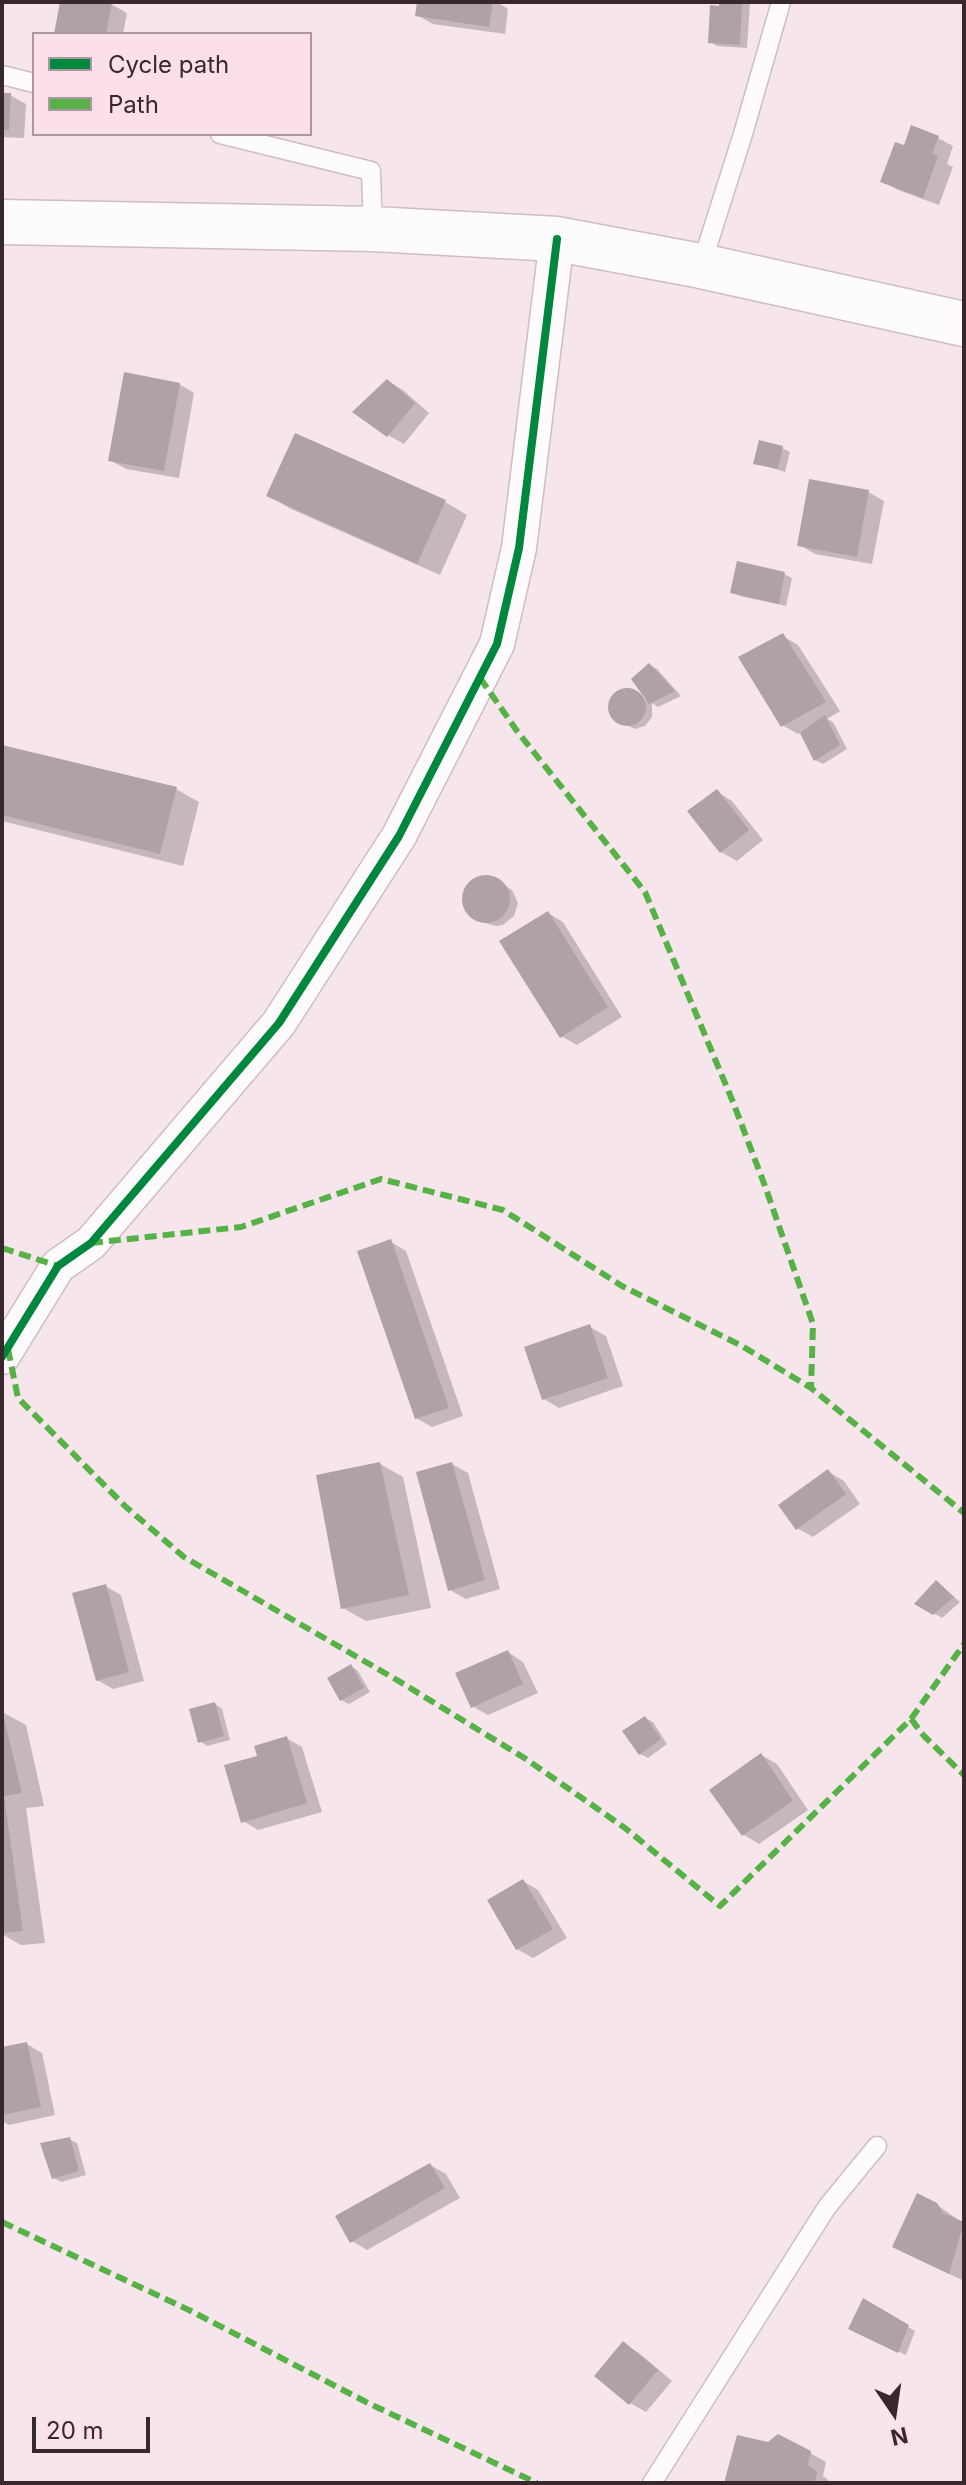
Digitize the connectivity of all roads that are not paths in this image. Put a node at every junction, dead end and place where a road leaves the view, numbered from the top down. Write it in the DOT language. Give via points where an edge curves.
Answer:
graph roads {
  1 [pos="781,2"];
  2 [pos="2,75"];
  3 [pos="32,82"];
  4 [pos="228,136"];
  5 [pos="2,222"];
  6 [pos="373,229"];
  7 [pos="557,239"];
  8 [pos="701,266"];
  9 [pos="964,324"];
  10 [pos="2,1357"];
  11 [pos="877,2146"];
  12 [pos="652,2483"];
  1 -- 8 [label="lane"];
  2 -- 3 [label="lane"];
  4 -- 6 [label="lane" via="371,171"];
  5 -- 6 [label="main road"];
  6 -- 7 [label="main road"];
  7 -- 8 [label="main road"];
  7 -- 10 [label="street" via="519,548 497,644 399,836 279,1023 91,1243 58,1266"];
  8 -- 9 [label="main road"];
  11 -- 12 [label="lane" via="827,2207"];
}
